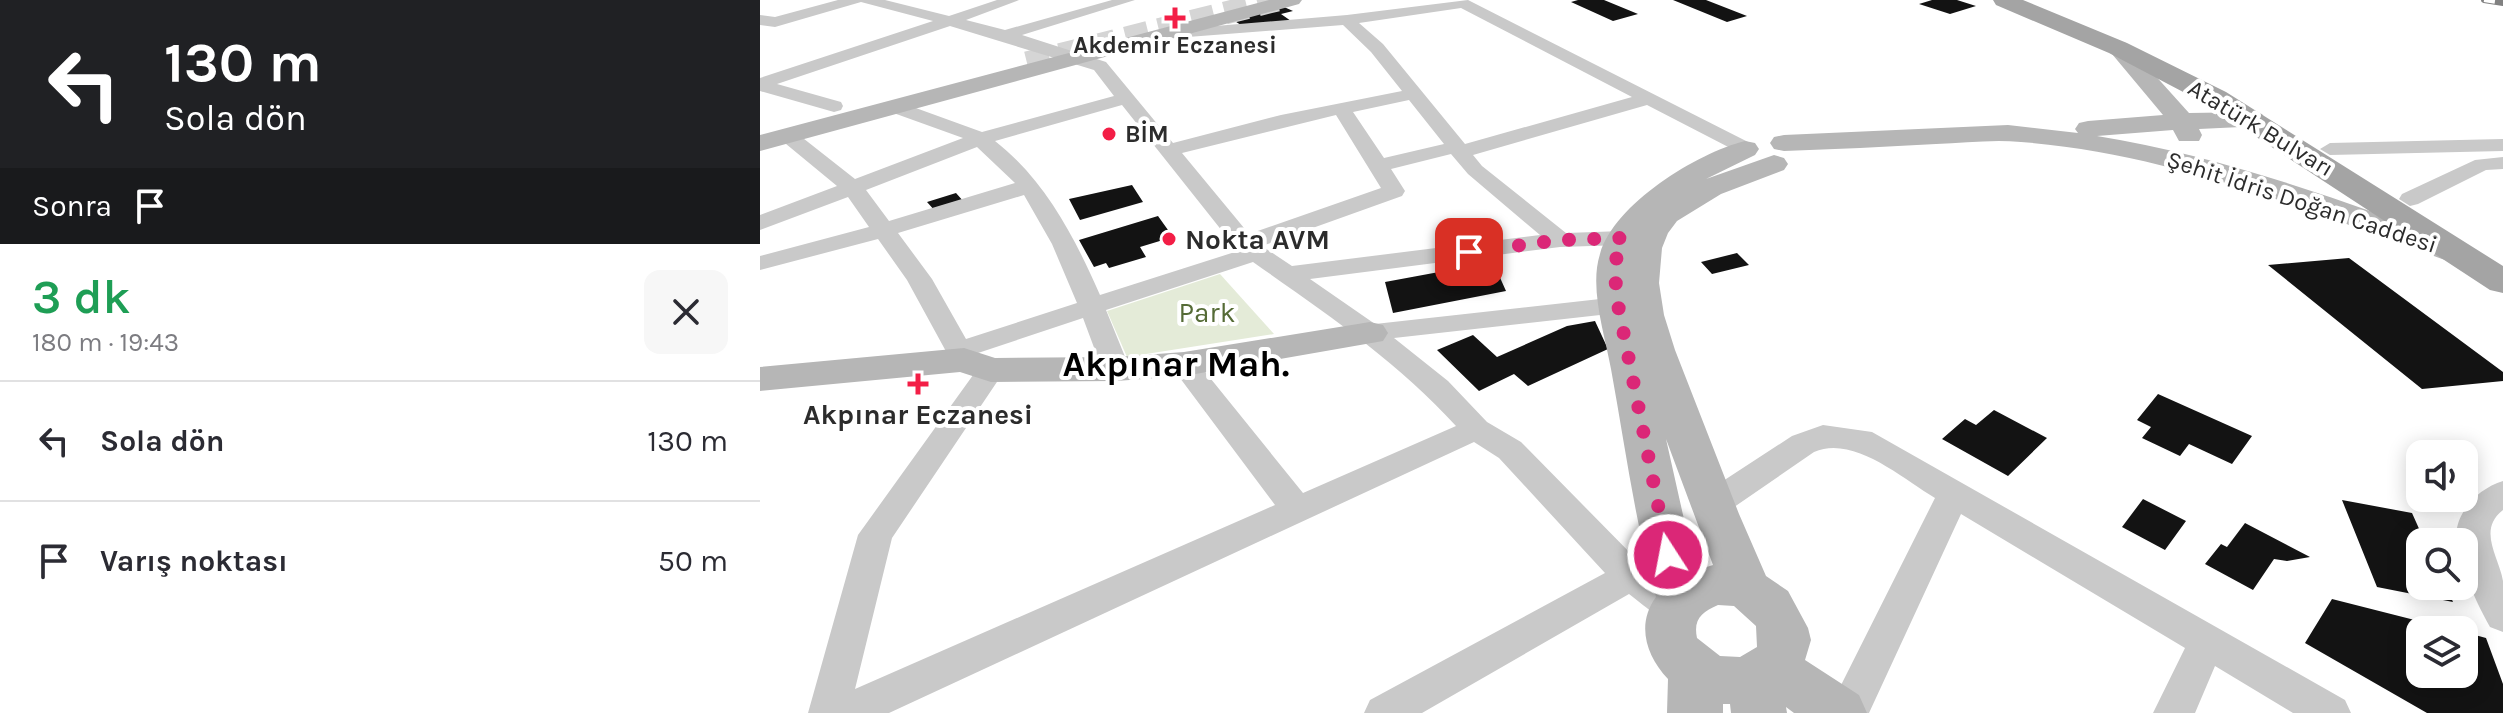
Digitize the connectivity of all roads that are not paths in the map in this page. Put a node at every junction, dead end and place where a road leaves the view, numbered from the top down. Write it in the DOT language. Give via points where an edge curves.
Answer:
graph roads {
  1 [pos="855,0"];
  2 [pos="867,0"];
  3 [pos="1012,0"];
  4 [pos="1128,0"];
  5 [pos="1273,0"];
  6 [pos="1292,0"];
  7 [pos="1991,0"];
  8 [pos="2004,0"];
  9 [pos="2024,0"];
  10 [pos="2037,0"];
  11 [pos="1460,1"];
  12 [pos="898,2"];
  13 [pos="760,20"];
  14 [pos="950,20"];
  15 [pos="1347,20"];
  16 [pos="1162,34"];
  17 [pos="1005,35"];
  18 [pos="2130,46"];
  19 [pos="1066,55"];
  20 [pos="1030,64"];
  21 [pos="760,85"];
  22 [pos="1413,94"];
  23 [pos="1127,98"];
  24 [pos="1650,98"];
  25 [pos="834,106"];
  26 [pos="895,107"];
  27 [pos="1341,108"];
  28 [pos="2253,120"];
  29 [pos="2182,121"];
  30 [pos="760,130"];
  31 [pos="2034,133"];
  32 [pos="787,135"];
  33 [pos="980,139"];
  34 [pos="760,143"];
  35 [pos="2503,145"];
  36 [pos="2330,149"];
  37 [pos="1458,150"];
  38 [pos="1766,150"];
  39 [pos="1167,151"];
  40 [pos="2503,163"];
  41 [pos="1378,166"];
  42 [pos="2248,180"];
  43 [pos="1029,186"];
  44 [pos="853,188"];
  45 [pos="2410,199"];
  46 [pos="2377,200"];
  47 [pos="760,223"];
  48 [pos="884,230"];
  49 [pos="1623,238"];
  50 [pos="1560,240"];
  51 [pos="1251,248"];
  52 [pos="2461,255"];
  53 [pos="2503,257"];
  54 [pos="760,263"];
  55 [pos="1288,274"];
  56 [pos="2503,282"];
  57 [pos="1090,304"];
  58 [pos="1618,305"];
  59 [pos="1370,333"];
  60 [pos="972,360"];
  61 [pos="1184,364"];
  62 [pos="1116,369"];
  63 [pos="760,379"];
  64 [pos="1476,429"];
  65 [pos="1954,493"];
  66 [pos="2503,493"];
  67 [pos="1712,505"];
  68 [pos="1297,509"];
  69 [pos="1630,576"];
  70 [pos="1748,590"];
  71 [pos="1679,603"];
  72 [pos="2503,616"];
  73 [pos="2207,642"];
  74 [pos="1762,686"];
  75 [pos="1695,693"];
  76 [pos="829,713"];
  77 [pos="846,713"];
  78 [pos="1385,713"];
  79 [pos="1839,713"];
  80 [pos="1848,713"];
  81 [pos="2174,713"];
  82 [pos="2330,713"];
  1 -- 13 [label="street" via="775,22"];
  2 -- 12 [label="street"];
  3 -- 14 [label="street"];
  4 -- 17 [label="street"];
  5 -- 19 [label="main road"];
  6 -- 16 [label="main road"];
  7 -- 18 [label="main road"];
  8 -- 18 [label="main road, Atatürk Bulvarı"];
  9 -- 18 [label="main road, Atatürk Bulvarı"];
  10 -- 18 [label="main road"];
  11 -- 15 [label="street"];
  11 -- 24 [label="street"];
  12 -- 14 [label="street"];
  14 -- 17 [label="street"];
  14 -- 21 [label="street"];
  15 -- 16 [label="street"];
  15 -- 22 [label="street"];
  16 -- 19 [label="main road"];
  17 -- 19 [label="street"];
  18 -- 28 [label="main road, Atatürk Bulvarı"];
  18 -- 29 [label="main road"];
  18 -- 36 [label="main road, Atatürk Bulvarı"];
  19 -- 23 [label="street" via="1100,66"];
  19 -- 25 [label="main road"];
  19 -- 26 [label="main road"];
  20 -- 30 [label="main road"];
  21 -- 25 [label="street"];
  22 -- 27 [label="street"];
  22 -- 37 [label="street"];
  23 -- 33 [label="street"];
  23 -- 39 [label="street"];
  24 -- 37 [label="street"];
  24 -- 38 [label="street"];
  25 -- 30 [label="main road"];
  26 -- 32 [label="main road"];
  26 -- 33 [label="street"];
  27 -- 39 [label="street"];
  27 -- 41 [label="street"];
  28 -- 29 [label="main road"];
  28 -- 46 [label="main road, Atatürk Bulvarı"];
  29 -- 31 [label="main road"];
  29 -- 42 [label="main road" via="2206,153"];
  31 -- 38 [label="main road, Şehit İdris Doğan Caddesi" via="1905,139 1886,147"];
  31 -- 42 [label="main road, Şehit İdris Doğan Caddesi" via="2132,149"];
  32 -- 34 [label="main road"];
  32 -- 44 [label="street"];
  33 -- 43 [label="street"];
  33 -- 44 [label="street"];
  35 -- 36 [label="street"];
  36 -- 45 [label="main road, Atatürk Bulvarı"];
  37 -- 41 [label="street"];
  37 -- 50 [label="street"];
  38 -- 49 [label="main road" via="1712,162 1655,203"];
  38 -- 67 [label="main road, Şehit İdris Doğan Caddesi" via="1668,213 1650,237 1641,271 1653,342"];
  39 -- 51 [label="street"];
  40 -- 45 [label="street" via="2482,164"];
  41 -- 51 [label="street" via="1394,191"];
  42 -- 46 [label="main road"];
  42 -- 52 [label="main road, Şehit İdris Doğan Caddesi"];
  43 -- 48 [label="street"];
  43 -- 57 [label="street" via="1049,213"];
  44 -- 47 [label="street"];
  44 -- 48 [label="street"];
  45 -- 53 [label="main road, Atatürk Bulvarı"];
  46 -- 52 [label="main road, Atatürk Bulvarı"];
  48 -- 54 [label="street"];
  48 -- 60 [label="street"];
  49 -- 50 [label="street"];
  49 -- 58 [label="main road" via="1614,266"];
  50 -- 55 [label="street"];
  51 -- 55 [label="street"];
  51 -- 57 [label="street"];
  52 -- 56 [label="main road, Atatürk Bulvarı"];
  55 -- 59 [label="street"];
  57 -- 60 [label="street"];
  57 -- 62 [label="street"];
  58 -- 59 [label="street"];
  58 -- 71 [label="main road"];
  59 -- 61 [label="main road"];
  59 -- 64 [label="street" via="1438,388"];
  60 -- 62 [label="main road"];
  60 -- 63 [label="main road"];
  60 -- 76 [label="street" via="875,535"];
  61 -- 62 [label="main road"];
  61 -- 68 [label="street"];
  64 -- 68 [label="street"];
  64 -- 69 [label="street" via="1510,450"];
  65 -- 67 [label="street" via="1861,440 1823,436"];
  65 -- 73 [label="street"];
  65 -- 80 [label="street"];
  66 -- 72 [label="street" via="2487,502 2472,534 2475,554"];
  67 -- 70 [label="main road, Şehit İdris Doğan Caddesi"];
  68 -- 77 [label="street"];
  69 -- 71 [label="street"];
  69 -- 78 [label="street"];
  70 -- 71 [label="main road" via="1713,585"];
  70 -- 74 [label="main road" via="1775,610 1783,624 1781,654"];
  71 -- 75 [label="main road" via="1668,632"];
  73 -- 81 [label="street"];
  73 -- 82 [label="street"];
  74 -- 75 [label="main road" via="1714,681"];
  74 -- 79 [label="main road"];
}
